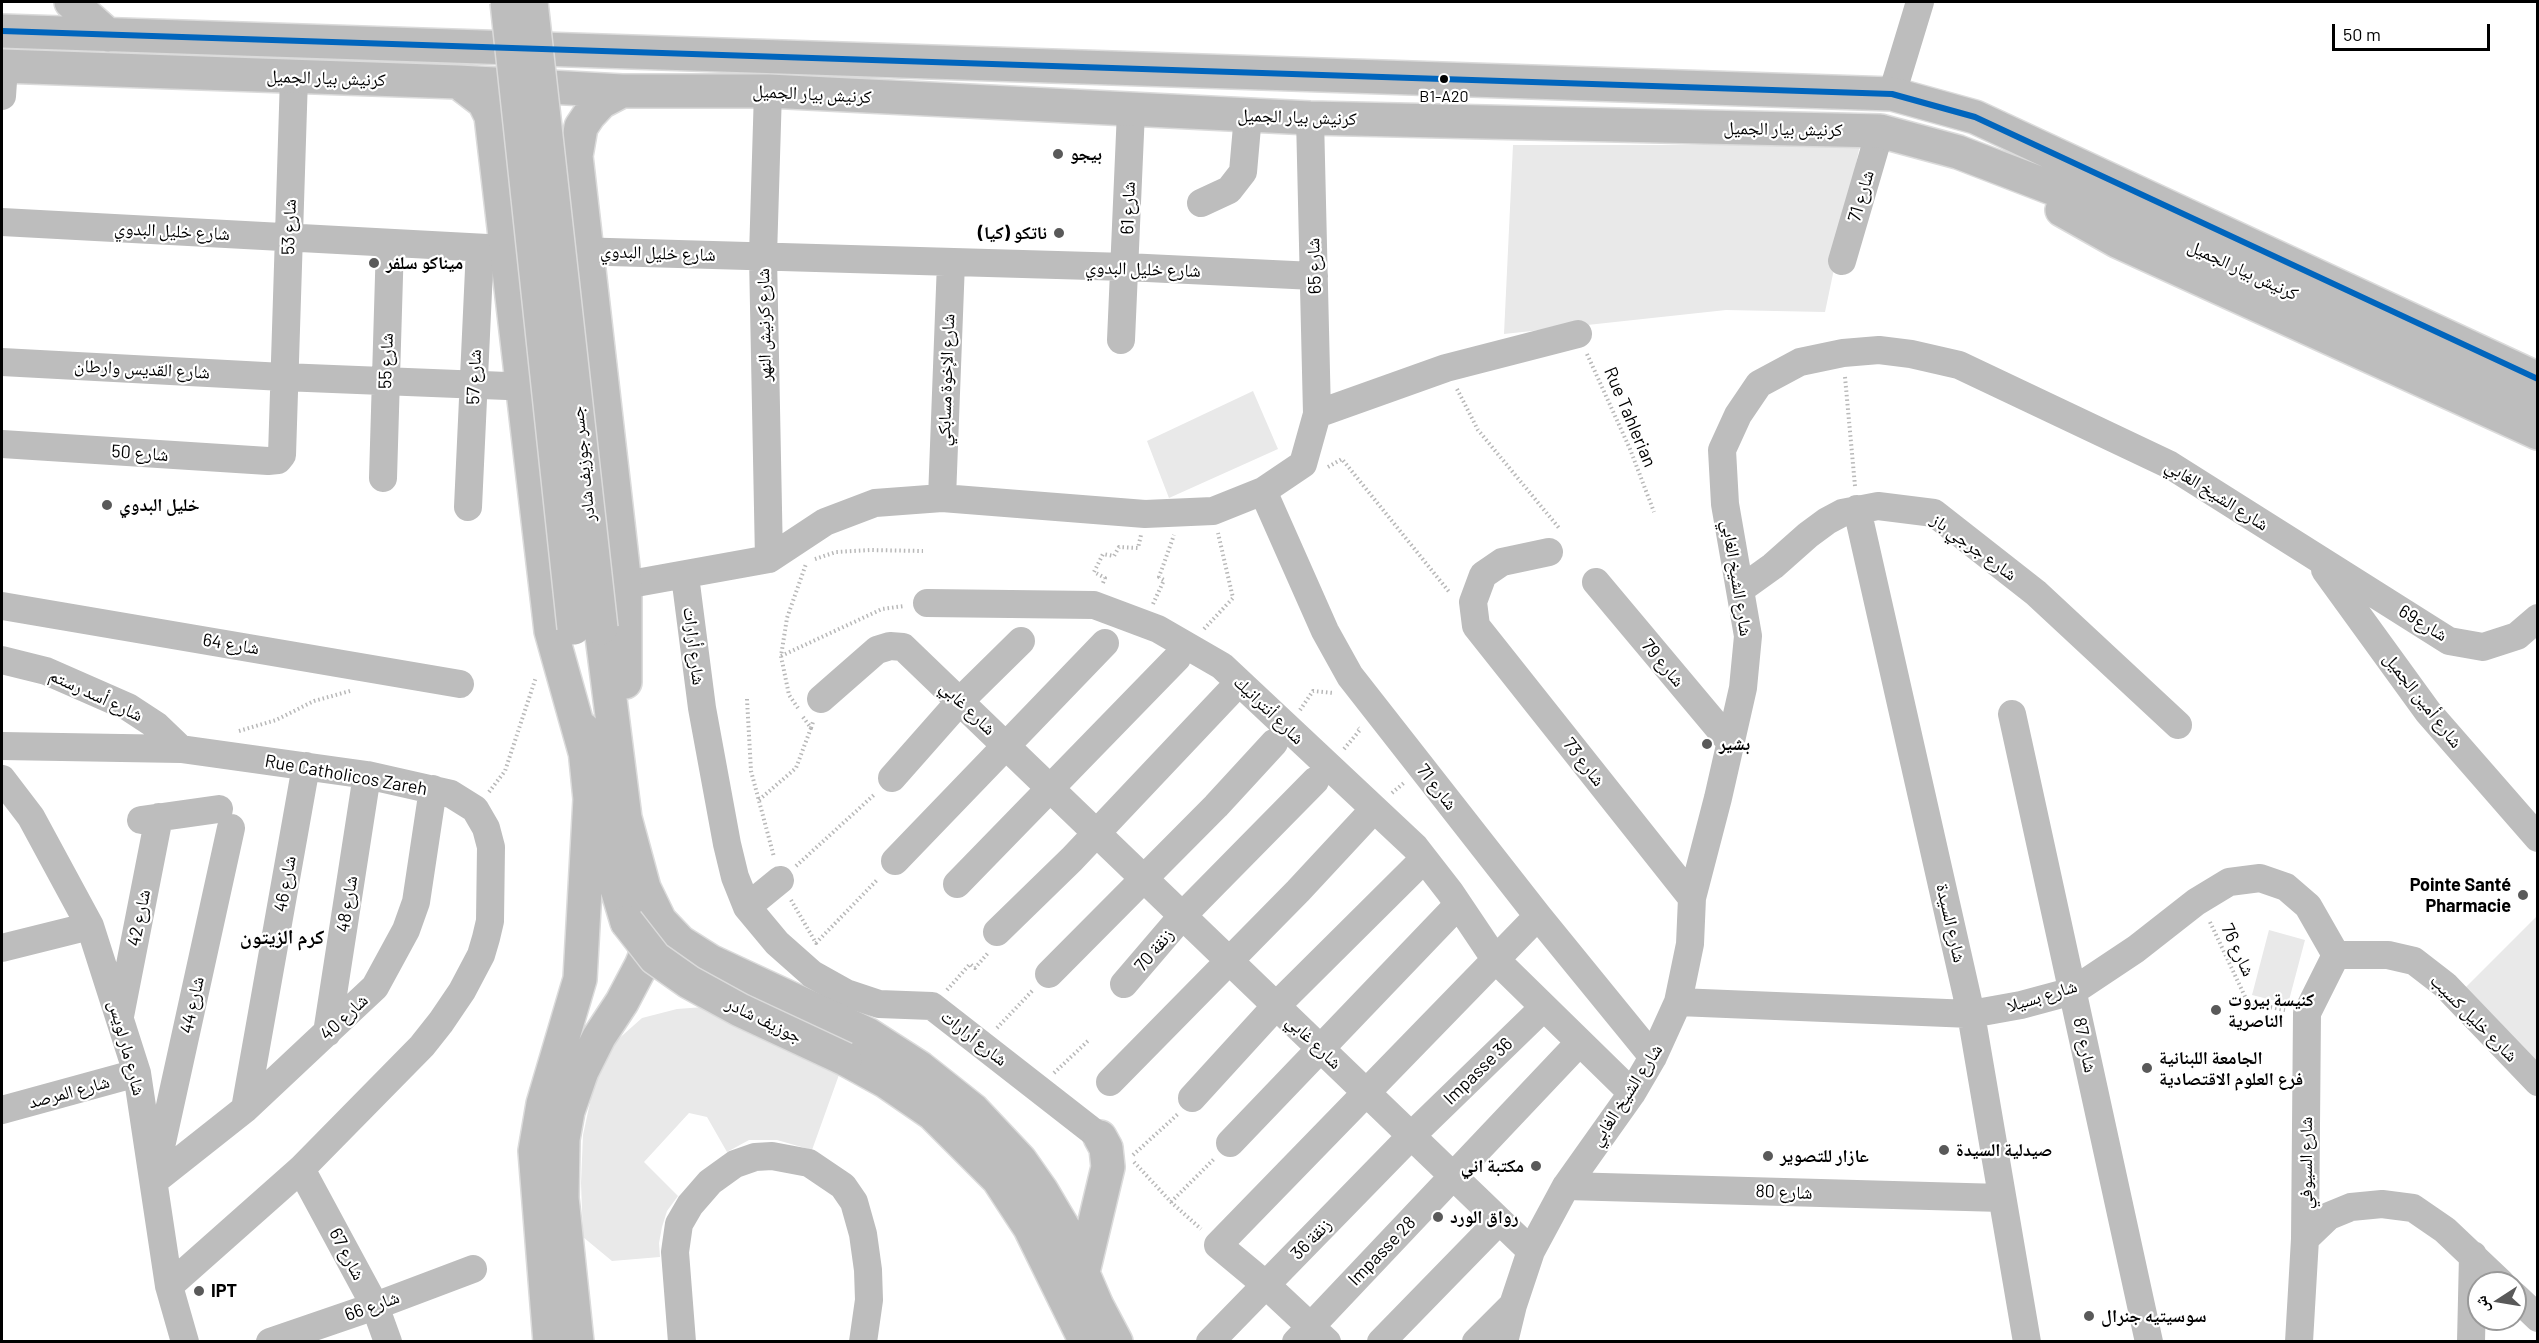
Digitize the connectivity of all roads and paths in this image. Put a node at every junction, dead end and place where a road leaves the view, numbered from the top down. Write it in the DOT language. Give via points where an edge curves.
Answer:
graph roads {
  1 [pos="71,2"];
  2 [pos="507,2"];
  3 [pos="531,2"];
  4 [pos="1920,2"];
  5 [pos="2,31"];
  6 [pos="108,35"];
  7 [pos="2,76"];
  8 [pos="294,77"];
  9 [pos="458,82"];
  10 [pos="622,91"];
  11 [pos="768,92"];
  12 [pos="1893,94"];
  13 [pos="1131,111"];
  14 [pos="1248,115"];
  15 [pos="1975,117"];
  16 [pos="1310,118"];
  17 [pos="1880,131"];
  18 [pos="1958,152"];
  19 [pos="1201,203"];
  20 [pos="2149,212"];
  21 [pos="2,222"];
  22 [pos="289,238"];
  23 [pos="390,243"];
  24 [pos="493,249"];
  25 [pos="587,251"];
  26 [pos="763,256"];
  27 [pos="1842,261"];
  28 [pos="951,262"];
  29 [pos="1126,267"];
  30 [pos="1314,276"];
  31 [pos="1578,334"];
  32 [pos="1121,340"];
  33 [pos="1843,353"];
  34 [pos="2538,361"];
  35 [pos="2,362"];
  36 [pos="1446,368"];
  37 [pos="284,377"];
  38 [pos="2538,379"];
  39 [pos="385,381"];
  40 [pos="474,384"];
  41 [pos="507,386"];
  42 [pos="2538,407"];
  43 [pos="1317,414"];
  44 [pos="2538,433"];
  45 [pos="2,444"];
  46 [pos="278,460"];
  47 [pos="1303,464"];
  48 [pos="383,478"];
  49 [pos="1263,491"];
  50 [pos="942,498"];
  51 [pos="468,507"];
  52 [pos="1857,509"];
  53 [pos="1182,511"];
  54 [pos="1213,511"];
  55 [pos="1654,512"];
  56 [pos="1145,514"];
  57 [pos="923,551"];
  58 [pos="1549,552"];
  59 [pos="2315,556"];
  60 [pos="786,557"];
  61 [pos="685,576"];
  62 [pos="1596,582"];
  63 [pos="626,585"];
  64 [pos="1741,589"];
  65 [pos="927,603"];
  66 [pos="1094,605"];
  67 [pos="2,606"];
  68 [pos="2538,618"];
  69 [pos="1144,624"];
  70 [pos="1476,626"];
  71 [pos="588,628"];
  72 [pos="1021,641"];
  73 [pos="1105,643"];
  74 [pos="1183,652"];
  75 [pos="781,656"];
  76 [pos="2,660"];
  77 [pos="537,674"];
  78 [pos="1350,676"];
  79 [pos="460,684"];
  80 [pos="356,689"];
  81 [pos="1229,693"];
  82 [pos="747,699"];
  83 [pos="821,699"];
  84 [pos="960,701"];
  85 [pos="1372,705"];
  86 [pos="2012,714"];
  87 [pos="2178,724"];
  88 [pos="811,728"];
  89 [pos="234,733"];
  90 [pos="1281,736"];
  91 [pos="1731,744"];
  92 [pos="2,746"];
  93 [pos="1007,746"];
  94 [pos="181,749"];
  95 [pos="585,752"];
  96 [pos="306,766"];
  97 [pos="618,767"];
  98 [pos="1421,767"];
  99 [pos="505,771"];
  100 [pos="1322,774"];
  101 [pos="368,775"];
  102 [pos="892,778"];
  103 [pos="2,779"];
  104 [pos="1050,788"];
  105 [pos="433,789"];
  106 [pos="591,799"];
  107 [pos="759,800"];
  108 [pos="1369,814"];
  109 [pos="31,817"];
  110 [pos="2,819"];
  111 [pos="225,819"];
  112 [pos="1096,832"];
  113 [pos="2538,838"];
  114 [pos="1424,859"];
  115 [pos="895,861"];
  116 [pos="1144,877"];
  117 [pos="780,880"];
  118 [pos="957,884"];
  119 [pos="1692,898"];
  120 [pos="1458,905"];
  121 [pos="747,907"];
  122 [pos="1183,915"];
  123 [pos="1539,916"];
  124 [pos="647,918"];
  125 [pos="2209,920"];
  126 [pos="90,926"];
  127 [pos="997,932"];
  128 [pos="2,948"];
  129 [pos="2336,955"];
  130 [pos="1495,959"];
  131 [pos="1229,960"];
  132 [pos="1049,974"];
  133 [pos="1124,984"];
  134 [pos="2073,990"];
  135 [pos="1678,1002"];
  136 [pos="932,1006"];
  137 [pos="1276,1006"];
  138 [pos="1544,1007"];
  139 [pos="2307,1013"];
  140 [pos="1971,1014"];
  141 [pos="120,1018"];
  142 [pos="327,1033"];
  143 [pos="1090,1039"];
  144 [pos="1579,1043"];
  145 [pos="982,1044"];
  146 [pos="1319,1047"];
  147 [pos="1653,1057"];
  148 [pos="137,1073"];
  149 [pos="1110,1082"];
  150 [pos="2538,1082"];
  151 [pos="1038,1088"];
  152 [pos="1366,1091"];
  153 [pos="1632,1094"];
  154 [pos="1192,1098"];
  155 [pos="245,1109"];
  156 [pos="2,1110"];
  157 [pos="1411,1136"];
  158 [pos="1100,1137"];
  159 [pos="1230,1143"];
  160 [pos="301,1169"];
  161 [pos="1454,1177"];
  162 [pos="154,1181"];
  163 [pos="1566,1186"];
  164 [pos="2002,1198"];
  165 [pos="1170,1202"];
  166 [pos="1499,1221"];
  167 [pos="2305,1239"];
  168 [pos="1218,1245"];
  169 [pos="1531,1251"];
  170 [pos="2473,1255"];
  171 [pos="473,1269"];
  172 [pos="2489,1271"];
  173 [pos="1083,1272"];
  174 [pos="1266,1285"];
  175 [pos="169,1286"];
  176 [pos="1513,1305"];
  177 [pos="375,1306"];
  178 [pos="2527,1307"];
  179 [pos="2538,1318"];
  180 [pos="1311,1336"];
  181 [pos="182,1340"];
  182 [pos="270,1341"];
  183 [pos="388,1341"];
  184 [pos="550,1341"];
  185 [pos="577,1341"];
  186 [pos="682,1341"];
  187 [pos="863,1341"];
  188 [pos="1086,1341"];
  189 [pos="1116,1341"];
  190 [pos="1210,1341"];
  191 [pos="1381,1341"];
  192 [pos="1476,1341"];
  193 [pos="1504,1341"];
  194 [pos="2027,1341"];
  195 [pos="2149,1341"];
  196 [pos="2299,1341"];
  197 [pos="2471,1341"];
  1 -- 6 [label="highway"];
  2 -- 71 [label="highway, جسر جوزيف شادر, bridge"];
  3 -- 71 [label="highway, جسر جوزيف شادر, bridge"];
  4 -- 12 [label="street"];
  5 -- 6 [label="highway, كرنيش بيار الجميل"];
  6 -- 12 [label="highway, كرنيش بيار الجميل"];
  7 -- 8 [label="highway, كرنيش بيار الجميل"];
  8 -- 9 [label="highway, كرنيش بيار الجميل"];
  8 -- 22 [label="street, شارع 53"];
  9 -- 10 [label="highway, كرنيش بيار الجميل"];
  9 -- 24 [label="highway" via="484,102 491,116"];
  10 -- 11 [label="highway, كرنيش بيار الجميل"];
  10 -- 25 [label="highway" via="601,102 581,127 576,156"];
  11 -- 13 [label="highway, كرنيش بيار الجميل"];
  11 -- 26 [label="street, شارع كرنيش النهر"];
  12 -- 15 [label="highway, كرنيش بيار الجميل"];
  13 -- 14 [label="highway, كرنيش بيار الجميل"];
  13 -- 29 [label="street, شارع 61"];
  14 -- 16 [label="highway, كرنيش بيار الجميل"];
  14 -- 19 [label="street" via="1243,172 1229,190"];
  15 -- 20 [label="highway, كرنيش بيار الجميل"];
  15 -- 34 [label="highway" via="2145,177"];
  16 -- 17 [label="highway, كرنيش بيار الجميل"];
  16 -- 30 [label="street, شارع 65"];
  17 -- 18 [label="highway, كرنيش بيار الجميل"];
  17 -- 27 [label="street, شارع 71"];
  18 -- 20 [label="highway, كرنيش بيار الجميل"];
  18 -- 44 [label="highway" via="2117,241"];
  20 -- 38 [label="highway, كرنيش بيار الجميل"];
  20 -- 42 [label="highway, كرنيش بيار الجميل"];
  21 -- 22 [label="street, شارع خليل البدوي"];
  22 -- 23 [label="street, شارع خليل البدوي"];
  22 -- 37 [label="street, شارع 53"];
  23 -- 24 [label="street, شارع خليل البدوي"];
  23 -- 39 [label="street, شارع 55"];
  24 -- 25 [label="street, شارع خليل البدوي"];
  24 -- 40 [label="street, شارع 57"];
  24 -- 95 [label="highway" via="551,631"];
  25 -- 26 [label="street, شارع خليل البدوي"];
  25 -- 63 [label="highway"];
  26 -- 28 [label="street, شارع خليل البدوي"];
  26 -- 60 [label="street, شارع كرنيش النهر"];
  28 -- 29 [label="street, شارع خليل البدوي"];
  28 -- 50 [label="street, شارع الإخوة مسابكي"];
  29 -- 30 [label="street, شارع خليل البدوي"];
  29 -- 32 [label="street, شارع 61"];
  30 -- 43 [label="street, شارع 65"];
  31 -- 36 [label="street"];
  31 -- 55 [label="path, Rue Tahlerian"];
  33 -- 52 [label="path"];
  33 -- 59 [label="street, شارع الشيخ الغابي" via="1879,350 1959,365 2170,465"];
  33 -- 64 [label="street, شارع الشيخ الغابي" via="1800,362 1759,384 1737,415 1722,450 1725,504"];
  35 -- 37 [label="street, شارع القديس وارطان"];
  36 -- 43 [label="street"];
  36 -- 58 [label="path" via="1478,430 1558,528"];
  37 -- 39 [label="street, شارع القديس وارطان"];
  37 -- 46 [label="street, شارع 53" via="282,454"];
  39 -- 40 [label="street, شارع القديس وارطان"];
  39 -- 48 [label="street, شارع 55"];
  40 -- 41 [label="street, شارع القديس وارطان"];
  40 -- 51 [label="street, شارع 57"];
  43 -- 47 [label="street, شارع 65"];
  45 -- 46 [label="street, شارع 50"];
  47 -- 49 [label="street"];
  47 -- 70 [label="path" via="1311,476 1342,459"];
  49 -- 54 [label="street"];
  49 -- 78 [label="street, شارع 71" via="1325,632"];
  50 -- 56 [label="street"];
  50 -- 60 [label="street" via="875,503 825,522"];
  52 -- 64 [label="street, شارع جرجي باز" via="1827,520"];
  52 -- 87 [label="street, شارع جرجي باز" via="1878,506 1934,513 2036,593"];
  52 -- 140 [label="street, شارع السيدة"];
  53 -- 54 [label="street"];
  53 -- 56 [label="street"];
  53 -- 69 [label="path" via="1159,578 1164,580"];
  54 -- 74 [label="path" via="1233,598"];
  56 -- 66 [label="path" via="1138,548 1119,547 1114,556 1103,554 1095,572 1105,578"];
  57 -- 60 [label="path" via="870,550"];
  58 -- 70 [label="street" via="1502,562 1483,574 1473,602"];
  59 -- 68 [label="street, شارع69" via="2450,641 2483,647 2517,636"];
  59 -- 113 [label="street, شارع أمين الجميل" via="2428,712"];
  60 -- 61 [label="street"];
  60 -- 75 [label="path" via="787,618"];
  61 -- 63 [label="street"];
  61 -- 121 [label="street, شارع أرارات" via="702,708 727,844"];
  62 -- 91 [label="street, شارع 79"];
  63 -- 97 [label="highway" via="625,705"];
  64 -- 91 [label="street, شارع الشيخ الغابي" via="1748,636 1743,688"];
  65 -- 66 [label="street, شارع أنترانيك"];
  65 -- 75 [label="path" via="882,609"];
  66 -- 69 [label="street, شارع أنترانيك"];
  67 -- 79 [label="street, شارع 64"];
  69 -- 74 [label="street, شارع أنترانيك"];
  70 -- 119 [label="street, شارع 73"];
  71 -- 95 [label="highway, جوزيف شادر"];
  71 -- 97 [label="highway, جسر جوزيف شادر"];
  72 -- 84 [label="street"];
  73 -- 93 [label="street"];
  74 -- 90 [label="street, شارع أنترانيك" via="1221,666"];
  74 -- 104 [label="street"];
  75 -- 88 [label="path" via="789,695"];
  76 -- 94 [label="street, شارع أسد رستم" via="46,671 128,707 151,721"];
  77 -- 99 [label="path"];
  78 -- 85 [label="street, شارع 71"];
  78 -- 90 [label="path" via="1338,693 1313,691"];
  80 -- 89 [label="path"];
  81 -- 112 [label="street"];
  82 -- 107 [label="path" via="751,771"];
  83 -- 84 [label="street, شارع غابي" via="877,650 890,646 903,647"];
  83 -- 88 [label="path"];
  84 -- 93 [label="street, شارع غابي"];
  84 -- 102 [label="street"];
  85 -- 98 [label="street, شارع 71"];
  85 -- 100 [label="path" via="1353,722 1360,730"];
  86 -- 134 [label="street, شارع 87"];
  88 -- 107 [label="path" via="796,768"];
  90 -- 100 [label="street, شارع أنترانيك"];
  90 -- 116 [label="street"];
  91 -- 119 [label="street, شارع الشيخ الغابي"];
  92 -- 94 [label="street, Rue Catholicos Zareh"];
  93 -- 104 [label="street, شارع غابي"];
  93 -- 115 [label="street"];
  94 -- 96 [label="street, Rue Catholicos Zareh"];
  95 -- 106 [label="highway, جوزيف شادر"];
  96 -- 101 [label="street, Rue Catholicos Zareh"];
  96 -- 155 [label="street, شارع 46"];
  97 -- 124 [label="highway, جسر جوزيف شادر"];
  98 -- 108 [label="path"];
  98 -- 123 [label="street, شارع 71"];
  100 -- 108 [label="street, شارع أنترانيك"];
  100 -- 122 [label="street, زنقة 70"];
  101 -- 105 [label="street, Rue Catholicos Zareh"];
  101 -- 142 [label="street, شارع 48"];
  102 -- 117 [label="path"];
  103 -- 109 [label="street, شارع مار لويس"];
  104 -- 112 [label="street, شارع غابي"];
  104 -- 118 [label="street"];
  105 -- 142 [label="street, شارع 40" via="416,902 406,930 375,987"];
  105 -- 160 [label="street, Rue Catholicos Zareh" via="451,794 475,809 486,828 491,847 490,921 481,955 462,991 428,1038"];
  106 -- 124 [label="highway, جوزيف شادر"];
  106 -- 184 [label="highway" via="580,979 543,1104 536,1151"];
  107 -- 117 [label="path"];
  108 -- 114 [label="street, شارع أنترانيك"];
  108 -- 131 [label="street"];
  109 -- 110 [label="street"];
  109 -- 126 [label="street, شارع مار لويس"];
  111 -- 141 [label="street, شارع 42" via="149,819"];
  111 -- 162 [label="street, شارع 44"];
  112 -- 116 [label="street, شارع غابي"];
  112 -- 127 [label="street"];
  114 -- 120 [label="street, شارع أنترانيك"];
  114 -- 137 [label="street"];
  115 -- 117 [label="path" via="816,943"];
  116 -- 122 [label="street, شارع غابي"];
  116 -- 132 [label="street"];
  117 -- 121 [label="street"];
  119 -- 135 [label="street, شارع الشيخ الغابي" via="1690,944"];
  120 -- 130 [label="street, شارع أنترانيك"];
  120 -- 146 [label="street"];
  121 -- 136 [label="street, شارع أرارات" via="791,958 846,993 879,1004"];
  122 -- 131 [label="street, شارع غابي"];
  122 -- 133 [label="street, زنقة 70"];
  123 -- 130 [label="street"];
  123 -- 147 [label="street, شارع 71"];
  124 -- 173 [label="highway, جوزيف شادر" via="710,961 896,1051 973,1110 1020,1160 1041,1190"];
  124 -- 185 [label="highway" via="650,944 582,1071 563,1139 562,1198"];
  124 -- 188 [label="highway, جوزيف شادر, bridge" via="655,958 689,982 845,1059 933,1114 998,1179 1030,1228"];
  125 -- 139 [label="path, شارع 76" via="2248,1004"];
  126 -- 128 [label="street"];
  126 -- 141 [label="street, شارع مار لويس"];
  127 -- 136 [label="path" via="983,948 989,954 975,968 970,964"];
  129 -- 134 [label="street, شارع بسيلا" via="2308,906 2286,887 2260,878 2229,882"];
  129 -- 139 [label="street, شارع السيوفي"];
  129 -- 150 [label="street, شارع خليل كسيب" via="2388,955 2414,961 2445,985"];
  130 -- 138 [label="street, شارع أنترانيك"];
  130 -- 152 [label="street"];
  131 -- 137 [label="street, شارع غابي"];
  131 -- 149 [label="street"];
  132 -- 145 [label="path"];
  134 -- 140 [label="street, شارع بسيلا"];
  134 -- 195 [label="street, شارع 87"];
  135 -- 140 [label="street, شارع بسيلا"];
  135 -- 147 [label="street, شارع الشيخ الغابي"];
  136 -- 145 [label="street, شارع أرارات"];
  137 -- 146 [label="street, شارع غابي"];
  137 -- 154 [label="street"];
  138 -- 144 [label="street, شارع أنترانيك"];
  138 -- 157 [label="street, Impasse 36"];
  139 -- 167 [label="street, شارع السيوفي"];
  140 -- 164 [label="street, شارع السيدة"];
  141 -- 148 [label="street, شارع مار لويس"];
  142 -- 155 [label="street, شارع 40"];
  143 -- 151 [label="path"];
  144 -- 153 [label="street, شارع أنترانيك"];
  144 -- 161 [label="street, Impasse 28"];
  145 -- 151 [label="street, شارع أرارات"];
  146 -- 152 [label="street, شارع غابي"];
  146 -- 159 [label="street"];
  147 -- 153 [label="street, شارع الشيخ الغابي"];
  148 -- 156 [label="street, شارع المرصد"];
  148 -- 162 [label="street, شارع مار لويس"];
  151 -- 158 [label="street, شارع أرارات"];
  152 -- 157 [label="street, شارع غابي"];
  152 -- 168 [label="street"];
  153 -- 163 [label="street, شارع الشيخ الغابي"];
  154 -- 165 [label="path" via="1130,1158"];
  155 -- 162 [label="street, شارع 40"];
  157 -- 161 [label="street, شارع غابي"];
  157 -- 174 [label="street, زنقة 36"];
  158 -- 173 [label="highway" via="1108,1167"];
  159 -- 165 [label="path"];
  160 -- 175 [label="street, Rue Catholicos Zareh"];
  160 -- 177 [label="street, شارع 67"];
  161 -- 166 [label="street, شارع غابي"];
  161 -- 180 [label="street, Impasse 28"];
  162 -- 175 [label="street, شارع مار لويس"];
  163 -- 164 [label="street, شارع 80"];
  163 -- 169 [label="street, شارع الشيخ الغابي"];
  164 -- 194 [label="street, شارع السيدة"];
  165 -- 168 [label="path"];
  166 -- 169 [label="street, شارع غابي"];
  166 -- 191 [label="street"];
  167 -- 170 [label="street" via="2329,1216 2351,1207 2382,1204 2413,1208"];
  167 -- 196 [label="street, شارع السيوفي"];
  168 -- 174 [label="street"];
  169 -- 176 [label="street, شارع الشيخ الغابي"];
  170 -- 172 [label="street"];
  170 -- 197 [label="street"];
  171 -- 177 [label="street, شارع 66"];
  173 -- 189 [label="highway, جوزيف شادر"];
  174 -- 180 [label="street"];
  174 -- 190 [label="street, زنقة 36"];
  175 -- 181 [label="street, شارع مار لويس"];
  176 -- 192 [label="street"];
  176 -- 193 [label="street, شارع الشيخ الغابي"];
  177 -- 182 [label="street, شارع 66"];
  177 -- 183 [label="street, شارع 67"];
  178 -- 179 [label="street"];
  186 -- 187 [label="street" via="675,1252 679,1224 710,1182 735,1164 772,1156 809,1163 843,1186 854,1202 867,1255 869,1300"];
}
